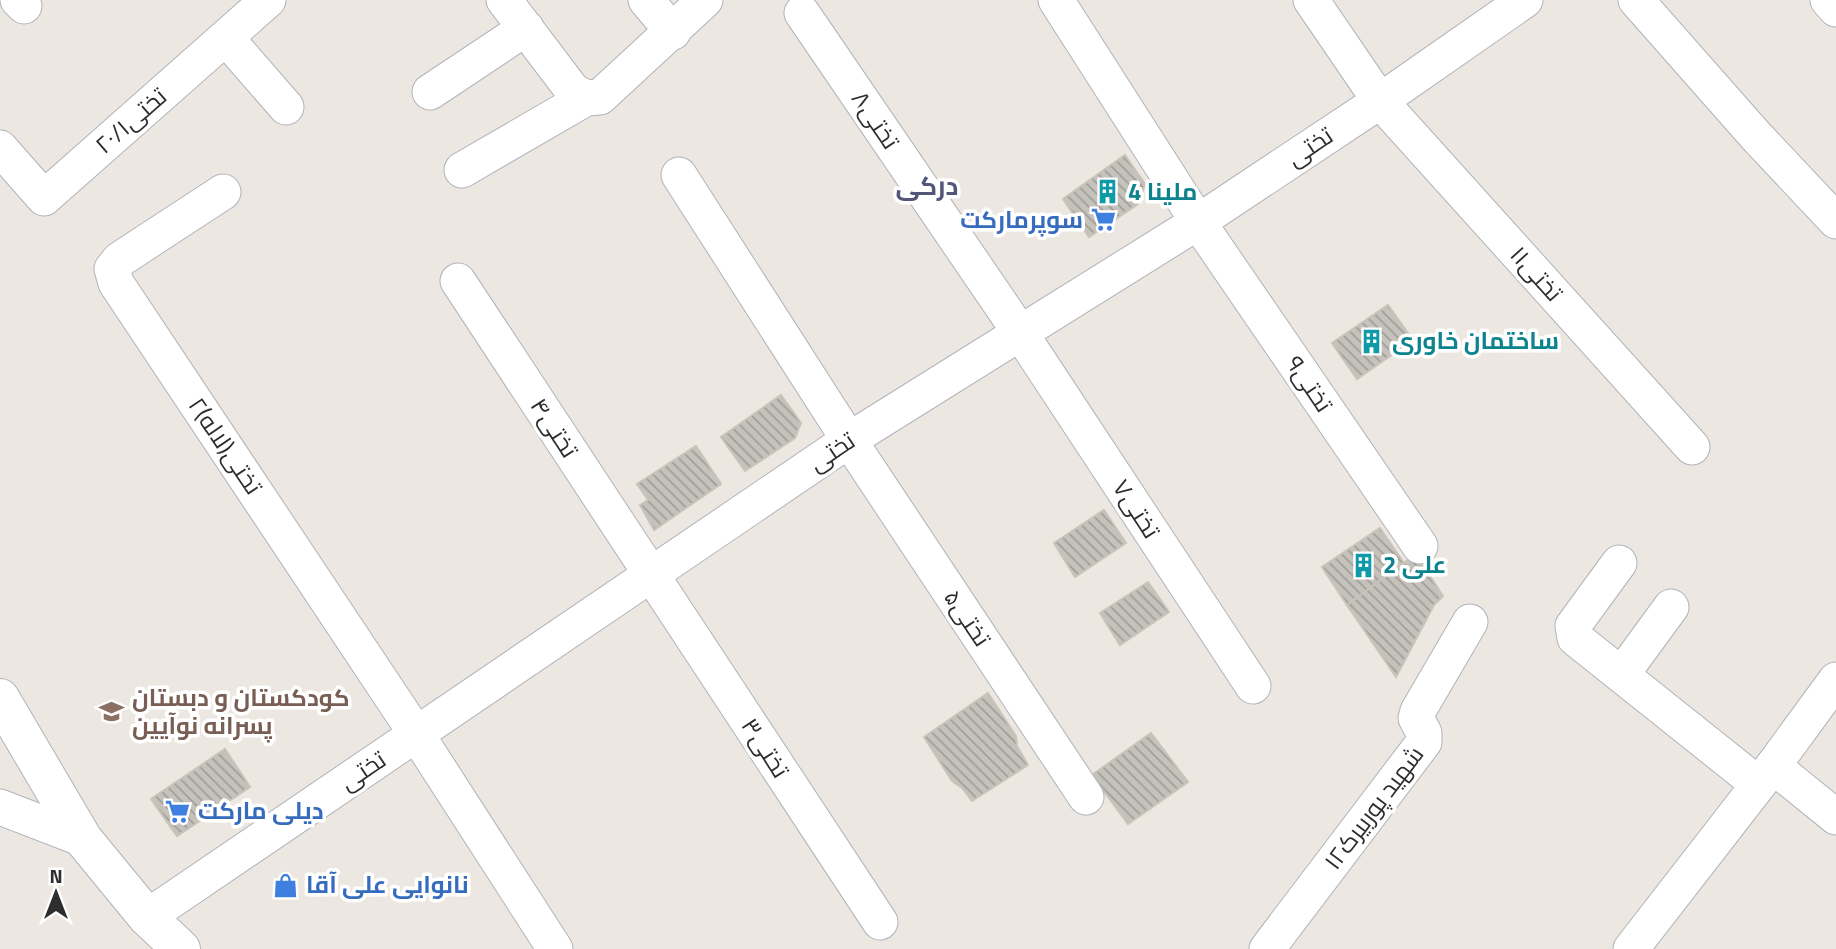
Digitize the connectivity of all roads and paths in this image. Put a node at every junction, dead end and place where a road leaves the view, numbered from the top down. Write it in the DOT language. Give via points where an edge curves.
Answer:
graph roads {
  1 [pos="268,0"];
  2 [pos="504,0"];
  3 [pos="646,0"];
  4 [pos="705,0"];
  5 [pos="1056,0"];
  6 [pos="1311,0"];
  7 [pos="1525,0"];
  8 [pos="1636,0"];
  9 [pos="1828,0"];
  10 [pos="1836,9"];
  11 [pos="802,13"];
  12 [pos="526,28"];
  13 [pos="673,32"];
  14 [pos="226,38"];
  15 [pos="430,92"];
  16 [pos="586,98"];
  17 [pos="1380,101"];
  18 [pos="286,107"];
  19 [pos="0,148"];
  20 [pos="462,170"];
  21 [pos="679,175"];
  22 [pos="223,192"];
  23 [pos="1198,222"];
  24 [pos="1836,222"];
  25 [pos="458,281"];
  26 [pos="1019,331"];
  27 [pos="849,440"];
  28 [pos="1692,447"];
  29 [pos="1420,546"];
  30 [pos="1619,563"];
  31 [pos="650,575"];
  32 [pos="1671,607"];
  33 [pos="1470,622"];
  34 [pos="1622,674"];
  35 [pos="1836,680"];
  36 [pos="1253,686"];
  37 [pos="0,698"];
  38 [pos="417,734"];
  39 [pos="1765,775"];
  40 [pos="1086,797"];
  41 [pos="0,807"];
  42 [pos="1836,817"];
  43 [pos="83,839"];
  44 [pos="147,916"];
  45 [pos="880,922"];
  46 [pos="181,949"];
  47 [pos="555,949"];
  48 [pos="1267,949"];
  49 [pos="1631,949"];
  1 -- 14 [label="street, تختی۲۰/۱"];
  2 -- 12 [label="street"];
  3 -- 13 [label="street"];
  4 -- 13 [label="street"];
  5 -- 23 [label="street, تختی۹"];
  6 -- 17 [label="street, تختی۱۱"];
  7 -- 17 [label="street, تختی"];
  8 -- 24 [label="street"];
  9 -- 10 [label="street"];
  11 -- 26 [label="street, تختی۸"];
  12 -- 15 [label="street"];
  12 -- 16 [label="street" via="573,91"];
  13 -- 16 [label="street" via="600,97"];
  14 -- 18 [label="street"];
  14 -- 19 [label="street, تختی۲۰/۱" via="44,198"];
  16 -- 20 [label="street"];
  17 -- 23 [label="street, تختی"];
  17 -- 28 [label="street, تختی۱۱"];
  21 -- 27 [label="street, تختی۵"];
  22 -- 38 [label="street, ۲تختی(لاله)" via="119,260 112,269 116,283"];
  23 -- 26 [label="street, تختی"];
  23 -- 29 [label="street, تختی۹"];
  25 -- 31 [label="street, تختی۴"];
  26 -- 27 [label="street, تختی"];
  26 -- 36 [label="street, تختی۷"];
  27 -- 31 [label="street, تختی"];
  27 -- 40 [label="street, تختی۵"];
  30 -- 34 [label="street" via="1573,626 1575,638"];
  31 -- 38 [label="street, تختی"];
  31 -- 45 [label="street, تختی۳"];
  32 -- 34 [label="street"];
  33 -- 48 [label="street, شهید پوربیرک۱۲" via="1418,711 1424,742"];
  34 -- 39 [label="street"];
  35 -- 39 [label="street"];
  37 -- 43 [label="street"];
  38 -- 44 [label="street, تختی"];
  38 -- 47 [label="street"];
  39 -- 42 [label="street"];
  39 -- 49 [label="street"];
  41 -- 43 [label="street"];
  43 -- 44 [label="street"];
  44 -- 46 [label="street"];
}
